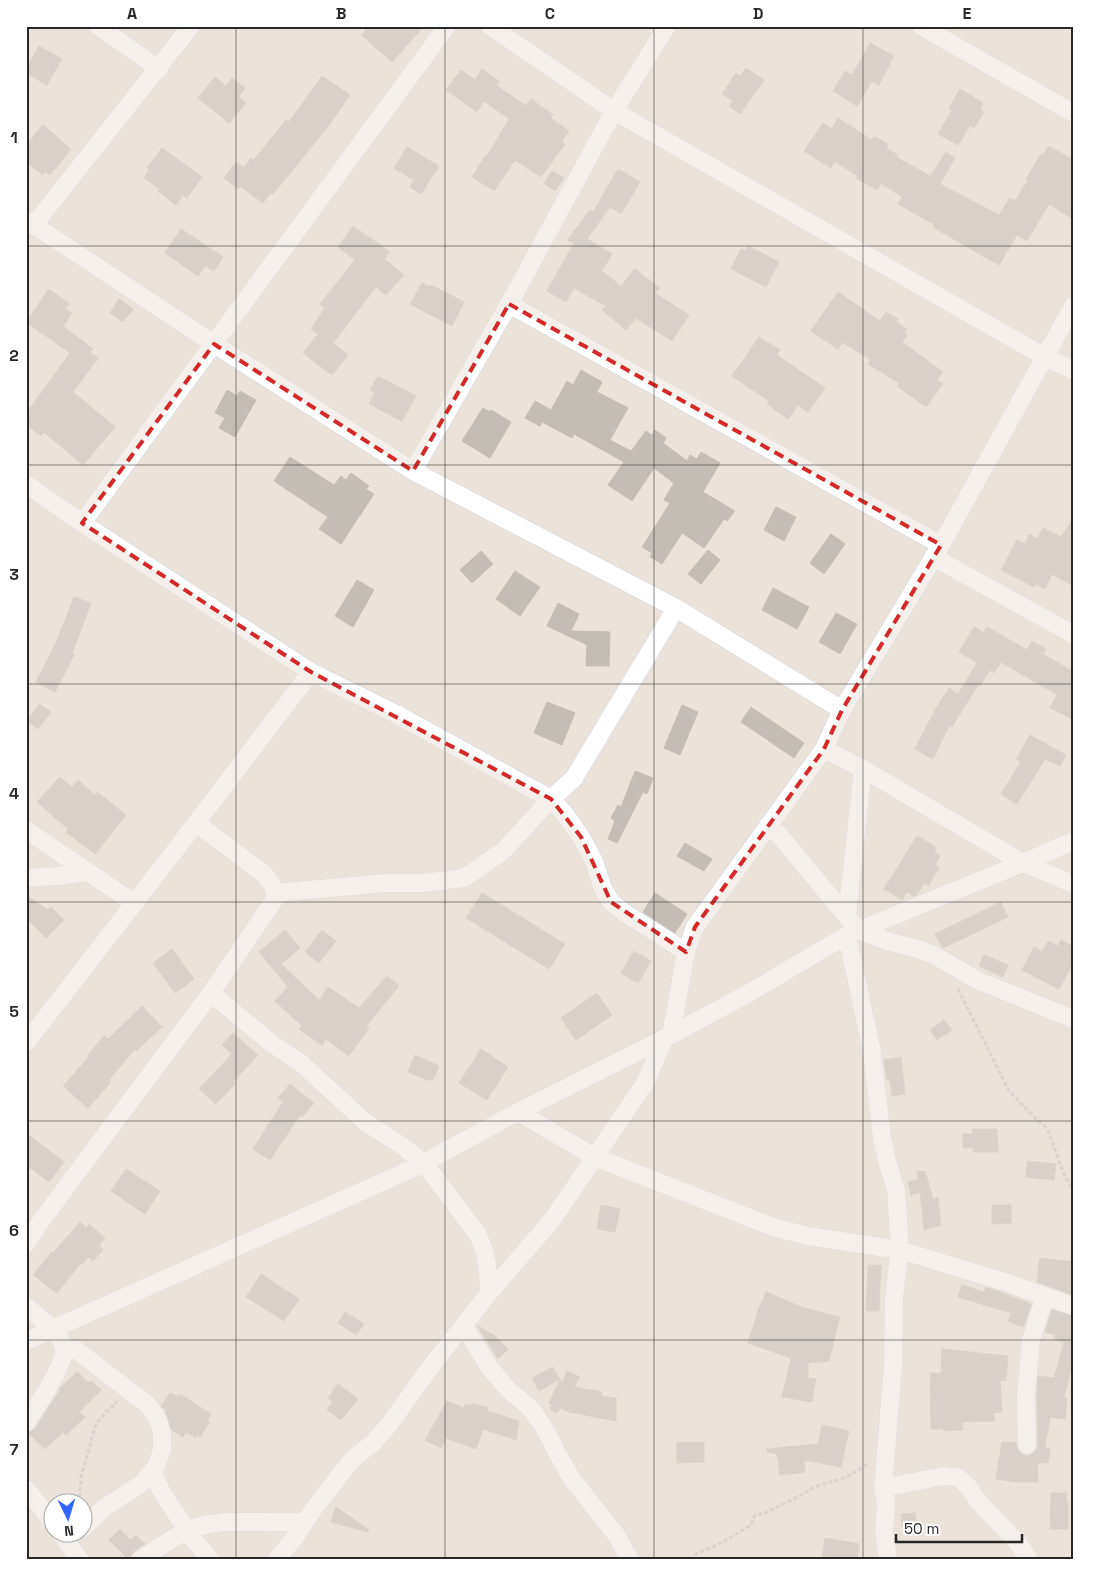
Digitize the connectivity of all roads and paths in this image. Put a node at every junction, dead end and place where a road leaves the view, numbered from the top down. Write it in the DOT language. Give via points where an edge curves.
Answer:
graph roads {
  1 [pos="98,26"];
  2 [pos="191,26"];
  3 [pos="447,26"];
  4 [pos="490,26"];
  5 [pos="667,26"];
  6 [pos="921,26"];
  7 [pos="159,69"];
  8 [pos="614,111"];
  9 [pos="1073,113"];
  10 [pos="30,223"];
  11 [pos="509,304"];
  12 [pos="1070,316"];
  13 [pos="214,344"];
  14 [pos="1045,357"];
  15 [pos="1073,370"];
  16 [pos="413,471"];
  17 [pos="26,484"];
  18 [pos="82,522"];
  19 [pos="937,551"];
  20 [pos="676,608"];
  21 [pos="1073,634"];
  22 [pos="311,672"];
  23 [pos="842,710"];
  24 [pos="824,748"];
  25 [pos="863,769"];
  26 [pos="551,799"];
  27 [pos="196,823"];
  28 [pos="768,825"];
  29 [pos="26,830"];
  30 [pos="1073,841"];
  31 [pos="1023,863"];
  32 [pos="88,872"];
  33 [pos="26,878"];
  34 [pos="1073,884"];
  35 [pos="275,893"];
  36 [pos="134,903"];
  37 [pos="851,927"];
  38 [pos="686,952"];
  39 [pos="957,987"];
  40 [pos="211,993"];
  41 [pos="1073,1019"];
  42 [pos="668,1037"];
  43 [pos="26,1043"];
  44 [pos="518,1112"];
  45 [pos="595,1157"];
  46 [pos="424,1162"];
  47 [pos="1073,1190"];
  48 [pos="26,1244"];
  49 [pos="900,1250"];
  50 [pos="489,1293"];
  51 [pos="1045,1296"];
  52 [pos="26,1306"];
  53 [pos="1073,1306"];
  54 [pos="464,1326"];
  55 [pos="53,1329"];
  56 [pos="26,1341"];
  57 [pos="75,1349"];
  58 [pos="131,1391"];
  59 [pos="26,1423"];
  60 [pos="1027,1445"];
  61 [pos="885,1450"];
  62 [pos="152,1472"];
  63 [pos="883,1488"];
  64 [pos="26,1489"];
  65 [pos="80,1494"];
  66 [pos="42,1509"];
  67 [pos="92,1519"];
  68 [pos="306,1522"];
  69 [pos="188,1530"];
  70 [pos="73,1544"];
  71 [pos="80,1560"];
  72 [pos="140,1560"];
  73 [pos="211,1560"];
  74 [pos="276,1560"];
  75 [pos="630,1560"];
  76 [pos="690,1560"];
  77 [pos="888,1560"];
  78 [pos="1029,1560"];
  1 -- 7 [label="street"];
  2 -- 7 [label="street"];
  3 -- 13 [label="street"];
  4 -- 8 [label="street"];
  5 -- 8 [label="street"];
  6 -- 9 [label="street"];
  7 -- 10 [label="street"];
  8 -- 11 [label="street"];
  8 -- 14 [label="street"];
  10 -- 13 [label="street"];
  11 -- 16 [label="street"];
  11 -- 19 [label="street"];
  12 -- 14 [label="street"];
  13 -- 16 [label="street"];
  13 -- 18 [label="street"];
  14 -- 15 [label="street"];
  14 -- 19 [label="street"];
  16 -- 20 [label="street"];
  17 -- 18 [label="street"];
  18 -- 22 [label="street"];
  19 -- 21 [label="street"];
  19 -- 23 [label="street"];
  20 -- 23 [label="street"];
  20 -- 26 [label="street" via="574,778"];
  22 -- 26 [label="street" via="396,714"];
  22 -- 27 [label="street"];
  23 -- 24 [label="street"];
  24 -- 25 [label="street"];
  24 -- 28 [label="street"];
  25 -- 31 [label="street"];
  25 -- 37 [label="street"];
  26 -- 35 [label="street" via="502,851 464,878"];
  26 -- 38 [label="street" via="581,837 611,902"];
  27 -- 35 [label="street" via="264,874"];
  27 -- 36 [label="street"];
  28 -- 37 [label="street"];
  28 -- 38 [label="street" via="695,927"];
  29 -- 32 [label="street"];
  30 -- 31 [label="street"];
  31 -- 34 [label="street"];
  31 -- 37 [label="street"];
  32 -- 33 [label="street"];
  32 -- 36 [label="street"];
  35 -- 40 [label="street" via="270,908"];
  36 -- 43 [label="street"];
  37 -- 41 [label="street" via="934,955 977,980"];
  37 -- 42 [label="street" via="749,993"];
  37 -- 49 [label="street" via="872,1052 882,1138 896,1190"];
  38 -- 42 [label="street"];
  39 -- 47 [label="path" via="1009,1090 1047,1128"];
  40 -- 46 [label="street" via="271,1043 301,1063 365,1122"];
  40 -- 48 [label="street"];
  42 -- 44 [label="street"];
  42 -- 45 [label="street" via="645,1083"];
  44 -- 45 [label="street"];
  44 -- 46 [label="street"];
  45 -- 49 [label="street" via="773,1227 808,1236"];
  45 -- 50 [label="street" via="552,1220"];
  46 -- 50 [label="street" via="478,1235 488,1267"];
  46 -- 55 [label="street"];
  49 -- 51 [label="street"];
  49 -- 61 [label="street"];
  50 -- 54 [label="street"];
  51 -- 53 [label="street"];
  51 -- 60 [label="street" via="1031,1340 1026,1395"];
  52 -- 55 [label="street"];
  54 -- 68 [label="street" via="388,1426 347,1466"];
  54 -- 75 [label="street" via="489,1367 532,1410 572,1479 617,1536"];
  55 -- 56 [label="street"];
  55 -- 59 [label="street" via="64,1349 64,1356"];
  57 -- 58 [label="street"];
  58 -- 62 [label="street" via="148,1405 162,1433 162,1450"];
  58 -- 65 [label="path" via="96,1424 81,1476"];
  61 -- 63 [label="street"];
  61 -- 76 [label="path" via="852,1474 814,1487 755,1515 751,1525"];
  62 -- 67 [label="street" via="141,1484"];
  62 -- 69 [label="street"];
  63 -- 77 [label="street"];
  63 -- 78 [label="street" via="943,1476 956,1477 969,1487"];
  64 -- 66 [label="street"];
  68 -- 69 [label="street" via="234,1522"];
  68 -- 74 [label="street"];
  69 -- 72 [label="street"];
  69 -- 73 [label="street"];
  70 -- 71 [label="street"];
}
